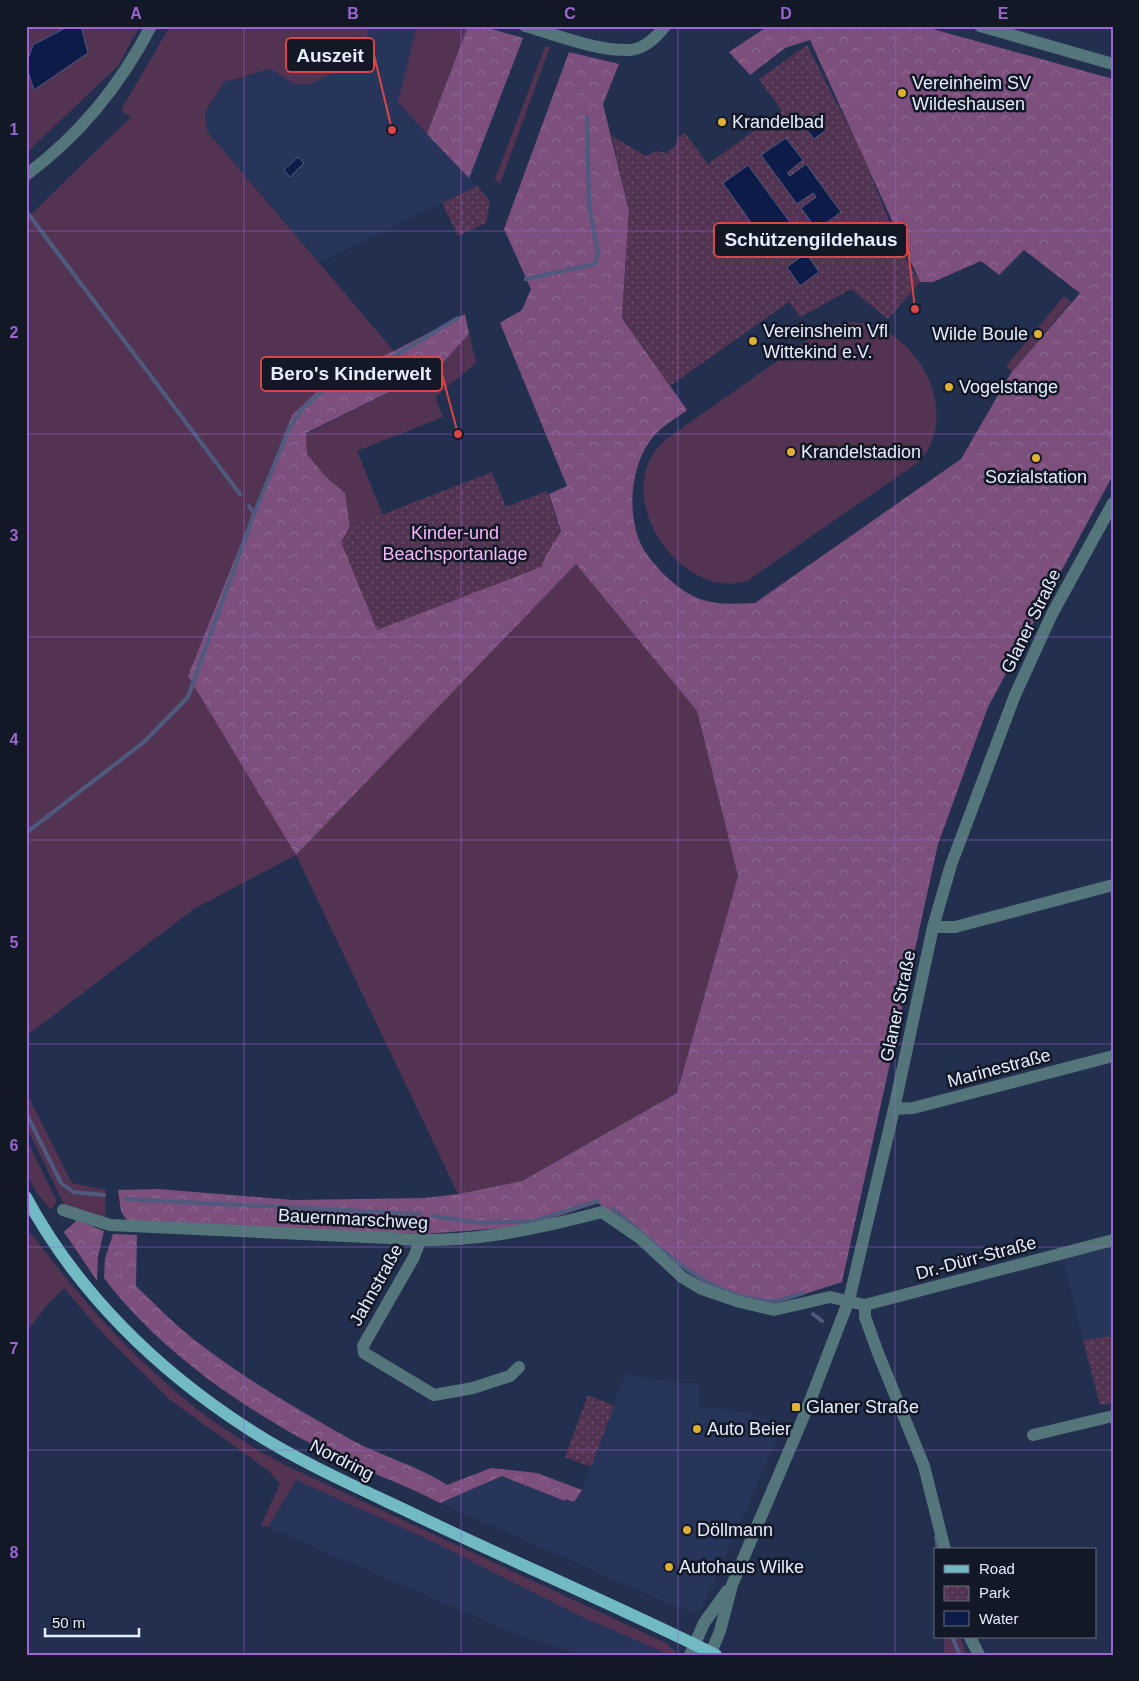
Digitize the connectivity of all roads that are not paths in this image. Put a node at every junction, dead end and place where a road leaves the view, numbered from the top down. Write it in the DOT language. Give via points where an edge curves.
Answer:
graph roads {
  1 [pos="151,26"];
  2 [pos="524,26"];
  3 [pos="664,26"];
  4 [pos="980,26"];
  5 [pos="1113,64"];
  6 [pos="26,175"];
  7 [pos="1113,503"];
  8 [pos="1113,885"];
  9 [pos="933,927"];
  10 [pos="1113,1056"];
  11 [pos="894,1109"];
  12 [pos="28,1199"];
  13 [pos="64,1210"];
  14 [pos="1113,1240"];
  15 [pos="420,1242"];
  16 [pos="849,1300"];
  17 [pos="865,1305"];
  18 [pos="519,1367"];
  19 [pos="1113,1416"];
  20 [pos="1033,1435"];
  21 [pos="944,1548"];
  22 [pos="732,1585"];
  23 [pos="970,1638"];
  24 [pos="692,1650"];
  25 [pos="712,1654"];
  26 [pos="979,1655"];
  1 -- 6 [label="street" via="138,52 102,104 72,138"];
  2 -- 3 [label="street" via="599,47 632,50 658,35"];
  4 -- 5 [label="street"];
  7 -- 9 [label="street, Glaner Straße" via="1052,614 1015,695 967,819"];
  8 -- 9 [label="street" via="955,927"];
  9 -- 11 [label="street, Glaner Straße"];
  10 -- 11 [label="street, Marinestraße" via="913,1108"];
  11 -- 16 [label="street, Glaner Straße"];
  12 -- 24 [label="main road, Nordring" via="57,1245 137,1342 195,1391 248,1429 351,1484"];
  13 -- 15 [label="street, Bauernmarschweg" via="110,1225"];
  14 -- 17 [label="street, Dr.-Dürr-Straße"];
  15 -- 16 [label="street, Bauernmarschweg" via="531,1230 602,1212 640,1238 682,1277 702,1289 774,1310 830,1297"];
  15 -- 18 [label="street, Jahnstraße" via="363,1346 364,1353 434,1395 473,1388 510,1376"];
  16 -- 17 [label="street"];
  16 -- 22 [label="street, Glaner Straße"];
  17 -- 21 [label="street" via="865,1317 878,1353 924,1466"];
  19 -- 20 [label="street"];
  22 -- 24 [label="street, Glaner Straße" via="704,1623"];
  22 -- 25 [label="street, Glaner Straße"];
  23 -- 26 [label="street"];
  24 -- 25 [label="main road, Nordring"];
}
